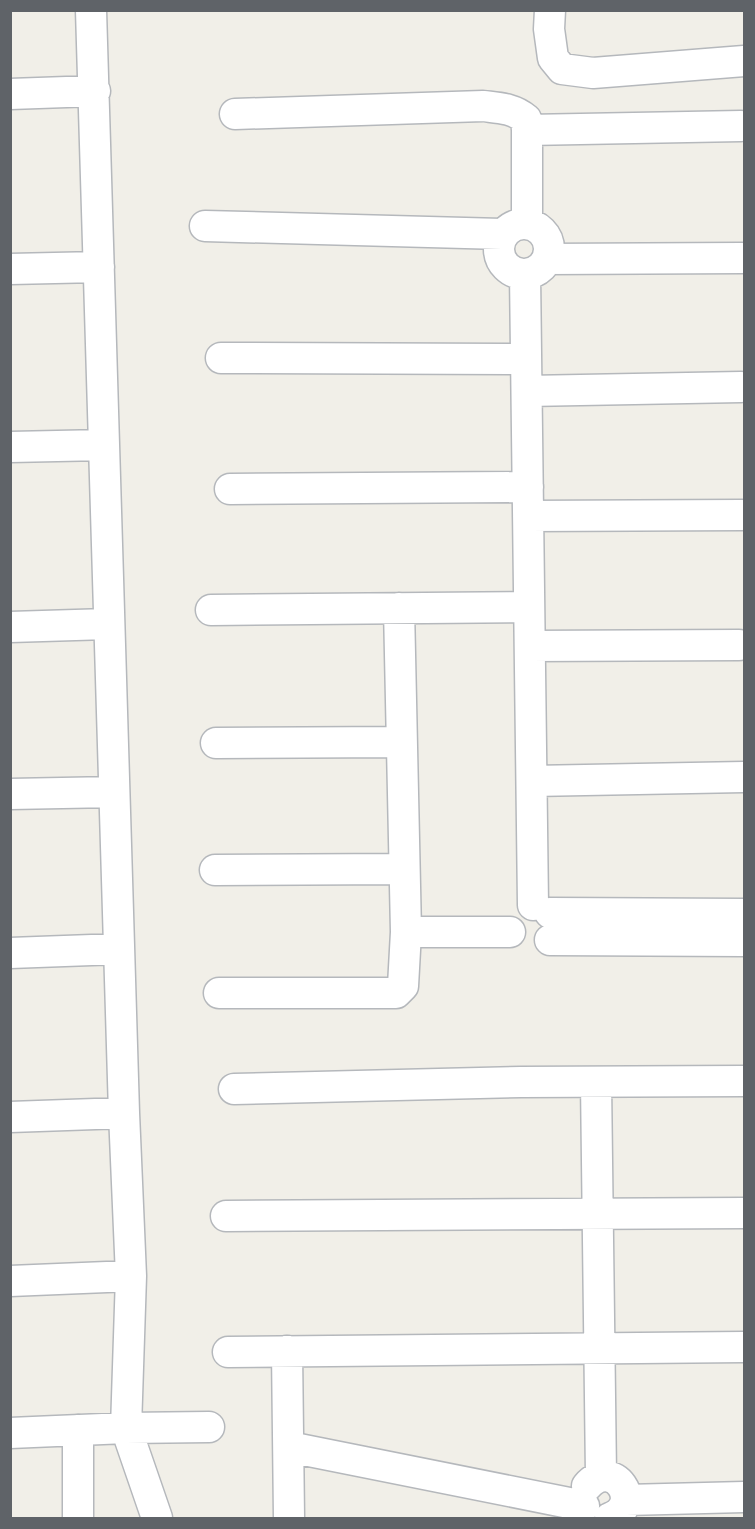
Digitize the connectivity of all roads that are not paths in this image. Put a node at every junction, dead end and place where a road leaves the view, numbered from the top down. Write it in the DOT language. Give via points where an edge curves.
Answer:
graph roads {
  1 [pos="91,10"];
  2 [pos="550,10"];
  3 [pos="744,61"];
  4 [pos="94,90"];
  5 [pos="10,94"];
  6 [pos="235,114"];
  7 [pos="741,126"];
  8 [pos="527,130"];
  9 [pos="205,226"];
  10 [pos="515,229"];
  11 [pos="742,258"];
  12 [pos="99,267"];
  13 [pos="536,267"];
  14 [pos="10,269"];
  15 [pos="221,358"];
  16 [pos="526,359"];
  17 [pos="741,387"];
  18 [pos="527,391"];
  19 [pos="104,445"];
  20 [pos="10,447"];
  21 [pos="230,489"];
  22 [pos="528,502"];
  23 [pos="742,515"];
  24 [pos="530,607"];
  25 [pos="399,608"];
  26 [pos="211,610"];
  27 [pos="108,624"];
  28 [pos="10,627"];
  29 [pos="739,645"];
  30 [pos="530,646"];
  31 [pos="402,742"];
  32 [pos="216,743"];
  33 [pos="744,777"];
  34 [pos="532,781"];
  35 [pos="114,792"];
  36 [pos="10,794"];
  37 [pos="404,869"];
  38 [pos="215,870"];
  39 [pos="744,914"];
  40 [pos="544,919"];
  41 [pos="406,932"];
  42 [pos="744,941"];
  43 [pos="119,949"];
  44 [pos="10,953"];
  45 [pos="219,993"];
  46 [pos="744,1081"];
  47 [pos="596,1082"];
  48 [pos="234,1089"];
  49 [pos="124,1113"];
  50 [pos="10,1118"];
  51 [pos="744,1213"];
  52 [pos="599,1214"];
  53 [pos="226,1216"];
  54 [pos="131,1276"];
  55 [pos="10,1281"];
  56 [pos="744,1347"];
  57 [pos="599,1348"];
  58 [pos="287,1351"];
  59 [pos="228,1352"];
  60 [pos="209,1427"];
  61 [pos="126,1428"];
  62 [pos="78,1430"];
  63 [pos="10,1433"];
  64 [pos="289,1447"];
  65 [pos="744,1497"];
  66 [pos="604,1510"];
  67 [pos="78,1518"];
  68 [pos="157,1518"];
  69 [pos="289,1518"];
  1 -- 4 [label="street"];
  2 -- 3 [label="street" via="553,58 562,69 593,74"];
  4 -- 5 [label="street"];
  4 -- 12 [label="street"];
  6 -- 8 [label="street" via="483,106 518,112 526,118"];
  7 -- 8 [label="street"];
  8 -- 10 [label="street"];
  9 -- 10 [label="street"];
  10 -- 13 [label="street" via="536,226 548,240 549,249"];
  10 -- 13 [label="street" via="499,243 501,261 516,273"];
  11 -- 13 [label="street"];
  12 -- 14 [label="street"];
  12 -- 19 [label="street"];
  13 -- 16 [label="street"];
  15 -- 16 [label="street"];
  16 -- 18 [label="street"];
  17 -- 18 [label="street"];
  18 -- 22 [label="street"];
  19 -- 20 [label="street"];
  19 -- 27 [label="street"];
  21 -- 22 [label="street"];
  22 -- 23 [label="street"];
  22 -- 24 [label="street"];
  24 -- 25 [label="street"];
  24 -- 30 [label="street"];
  25 -- 26 [label="street"];
  25 -- 31 [label="street"];
  27 -- 28 [label="street"];
  27 -- 35 [label="street"];
  29 -- 30 [label="street"];
  30 -- 34 [label="street"];
  31 -- 32 [label="street"];
  31 -- 37 [label="street"];
  33 -- 34 [label="street"];
  34 -- 40 [label="street"];
  35 -- 36 [label="street"];
  35 -- 43 [label="street"];
  37 -- 38 [label="street"];
  37 -- 41 [label="street"];
  39 -- 40 [label="street"];
  40 -- 41 [label="street" via="545,945 531,949 517,944 510,932"];
  40 -- 42 [label="street"];
  41 -- 45 [label="street" via="403,986 396,993"];
  43 -- 44 [label="street"];
  43 -- 49 [label="street"];
  46 -- 47 [label="street"];
  47 -- 48 [label="street"];
  47 -- 52 [label="street"];
  49 -- 50 [label="street"];
  49 -- 54 [label="street"];
  51 -- 52 [label="street"];
  52 -- 53 [label="street"];
  52 -- 57 [label="street"];
  54 -- 55 [label="street"];
  54 -- 61 [label="street"];
  56 -- 57 [label="street"];
  57 -- 58 [label="street"];
  57 -- 66 [label="street" via="601,1476 620,1482 625,1490"];
  58 -- 59 [label="street"];
  58 -- 64 [label="street"];
  60 -- 61 [label="street"];
  61 -- 62 [label="street"];
  61 -- 68 [label="street"];
  62 -- 63 [label="street"];
  62 -- 67 [label="street"];
  64 -- 66 [label="street"];
  64 -- 69 [label="street"];
  65 -- 66 [label="street"];
}
